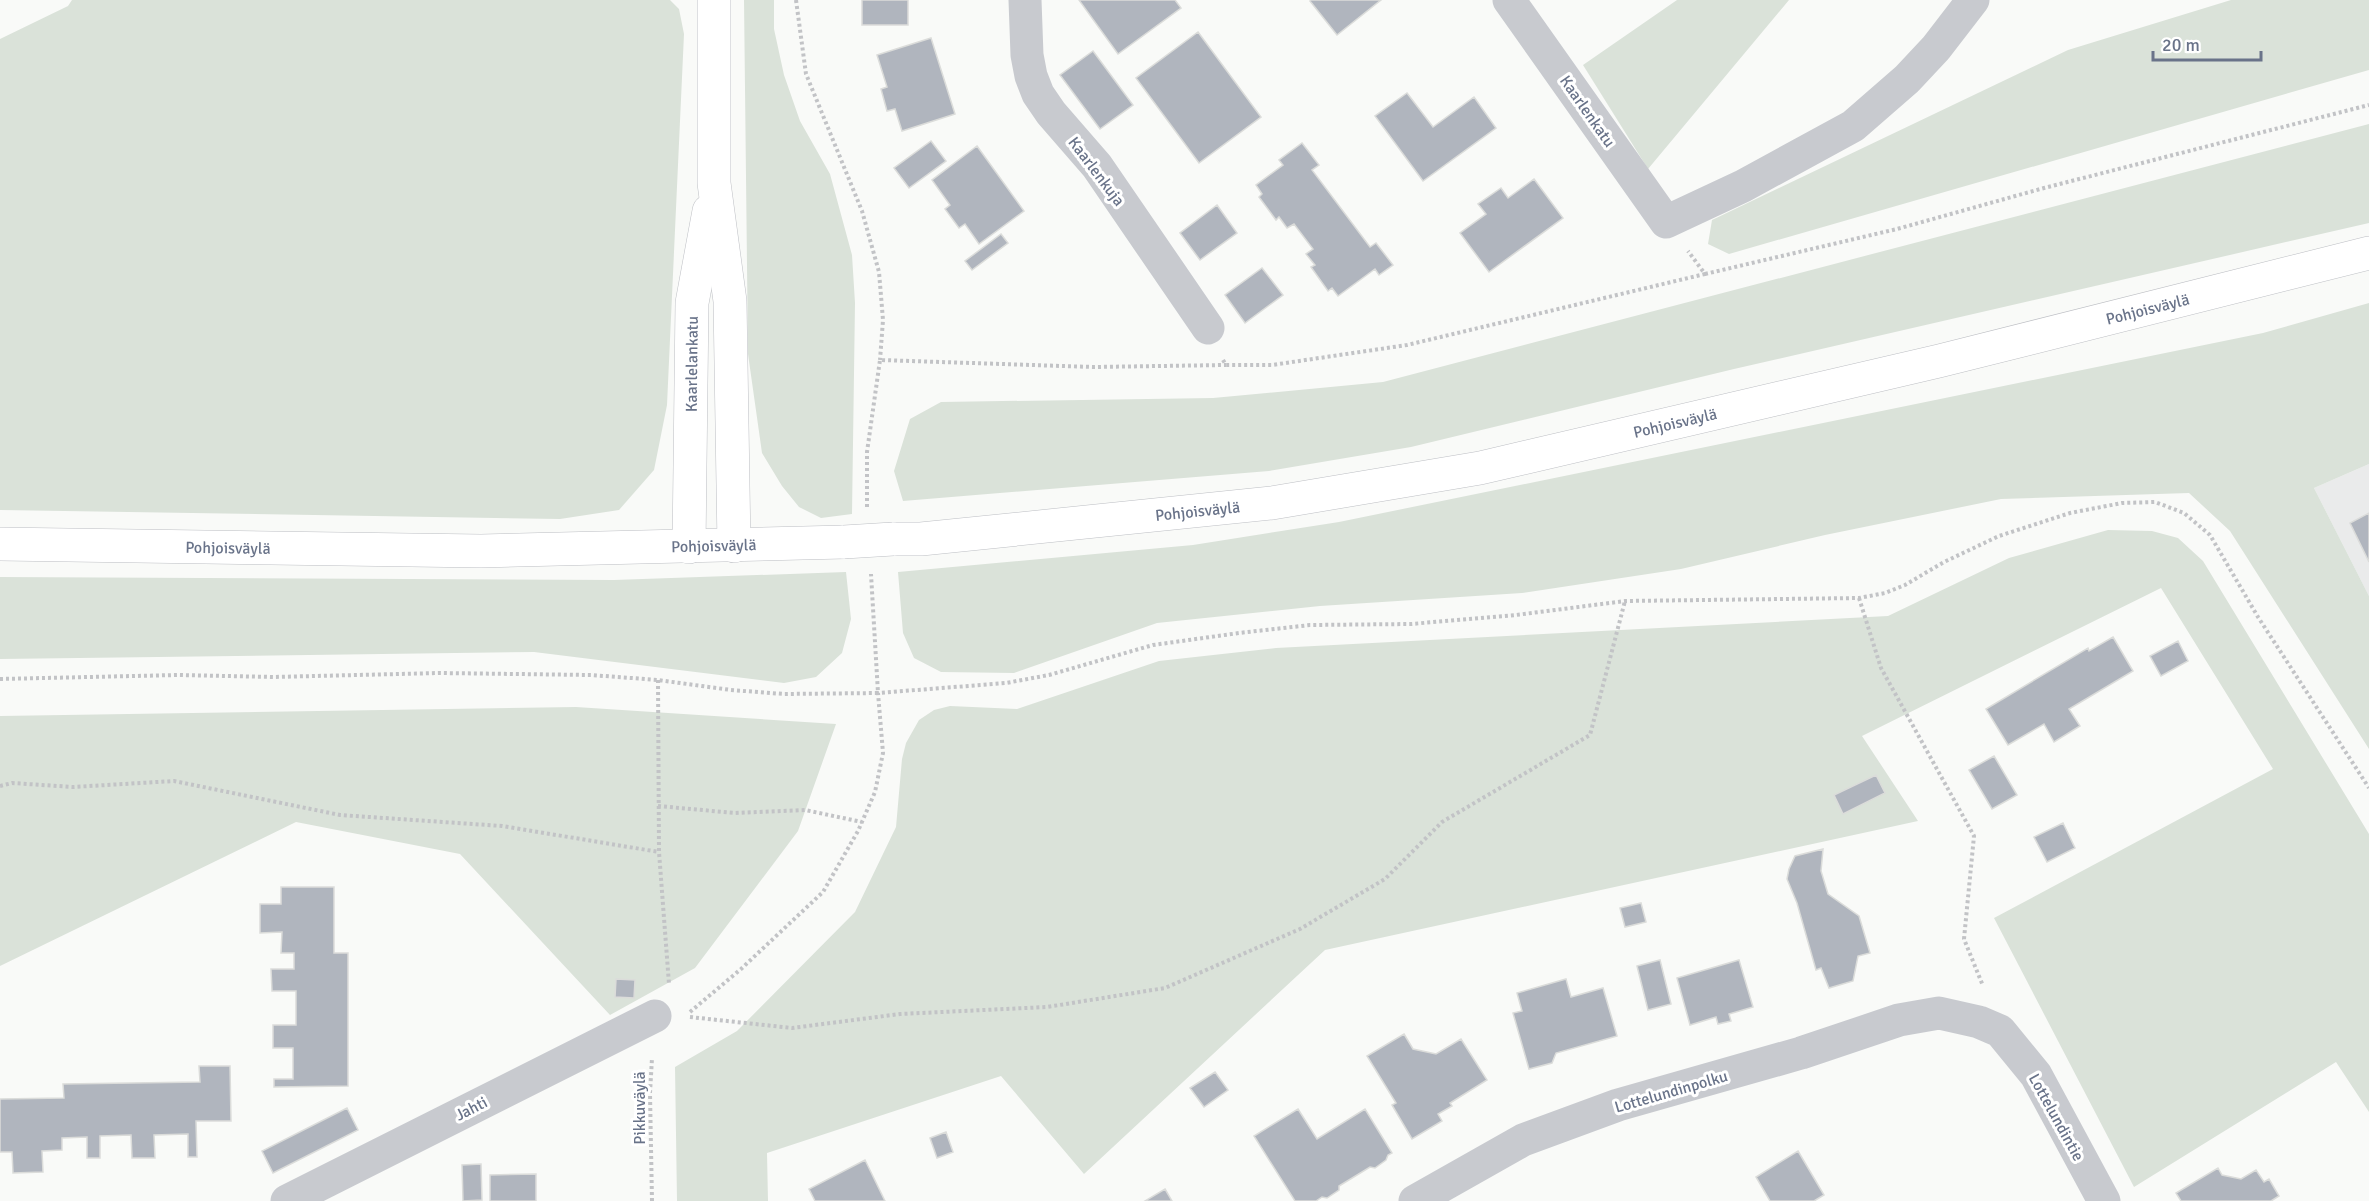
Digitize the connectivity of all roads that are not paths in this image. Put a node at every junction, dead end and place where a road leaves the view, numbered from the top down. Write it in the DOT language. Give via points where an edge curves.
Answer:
graph roads {
  1 [pos="714,0"];
  2 [pos="1024,0"];
  3 [pos="1509,0"];
  4 [pos="1973,0"];
  5 [pos="714,183"];
  6 [pos="2369,253"];
  7 [pos="1208,328"];
  8 [pos="0,543"];
  9 [pos="734,546"];
  10 [pos="688,547"];
  11 [pos="670,1007"];
  12 [pos="1939,1013"];
  13 [pos="287,1201"];
  14 [pos="1415,1201"];
  15 [pos="2104,1201"];
  1 -- 5 [label="main road, Kaarlelankatu"];
  2 -- 7 [label="street, Kaarlenkuja" via="1027,55 1038,94 1097,166"];
  3 -- 4 [label="street, Kaarlenkatu" via="1666,222 1743,186 1853,126 1929,56"];
  5 -- 9 [label="main road, Kaarlelankatu" via="730,301"];
  5 -- 10 [label="main road, Kaarlelankatu" via="692,303"];
  6 -- 9 [label="main road, Pohjoisväylä, bridge" via="1939,362 1480,468 1272,503 921,539"];
  8 -- 10 [label="main road, Pohjoisväylä" via="481,551"];
  9 -- 10 [label="main road, Pohjoisväylä"];
  11 -- 13 [label="street, Jahti"];
  12 -- 14 [label="street, Lottelundinpolku" via="1899,1020 1608,1109 1523,1140"];
  12 -- 15 [label="street, Lottelundintie" via="2000,1031 2036,1075"];
}
